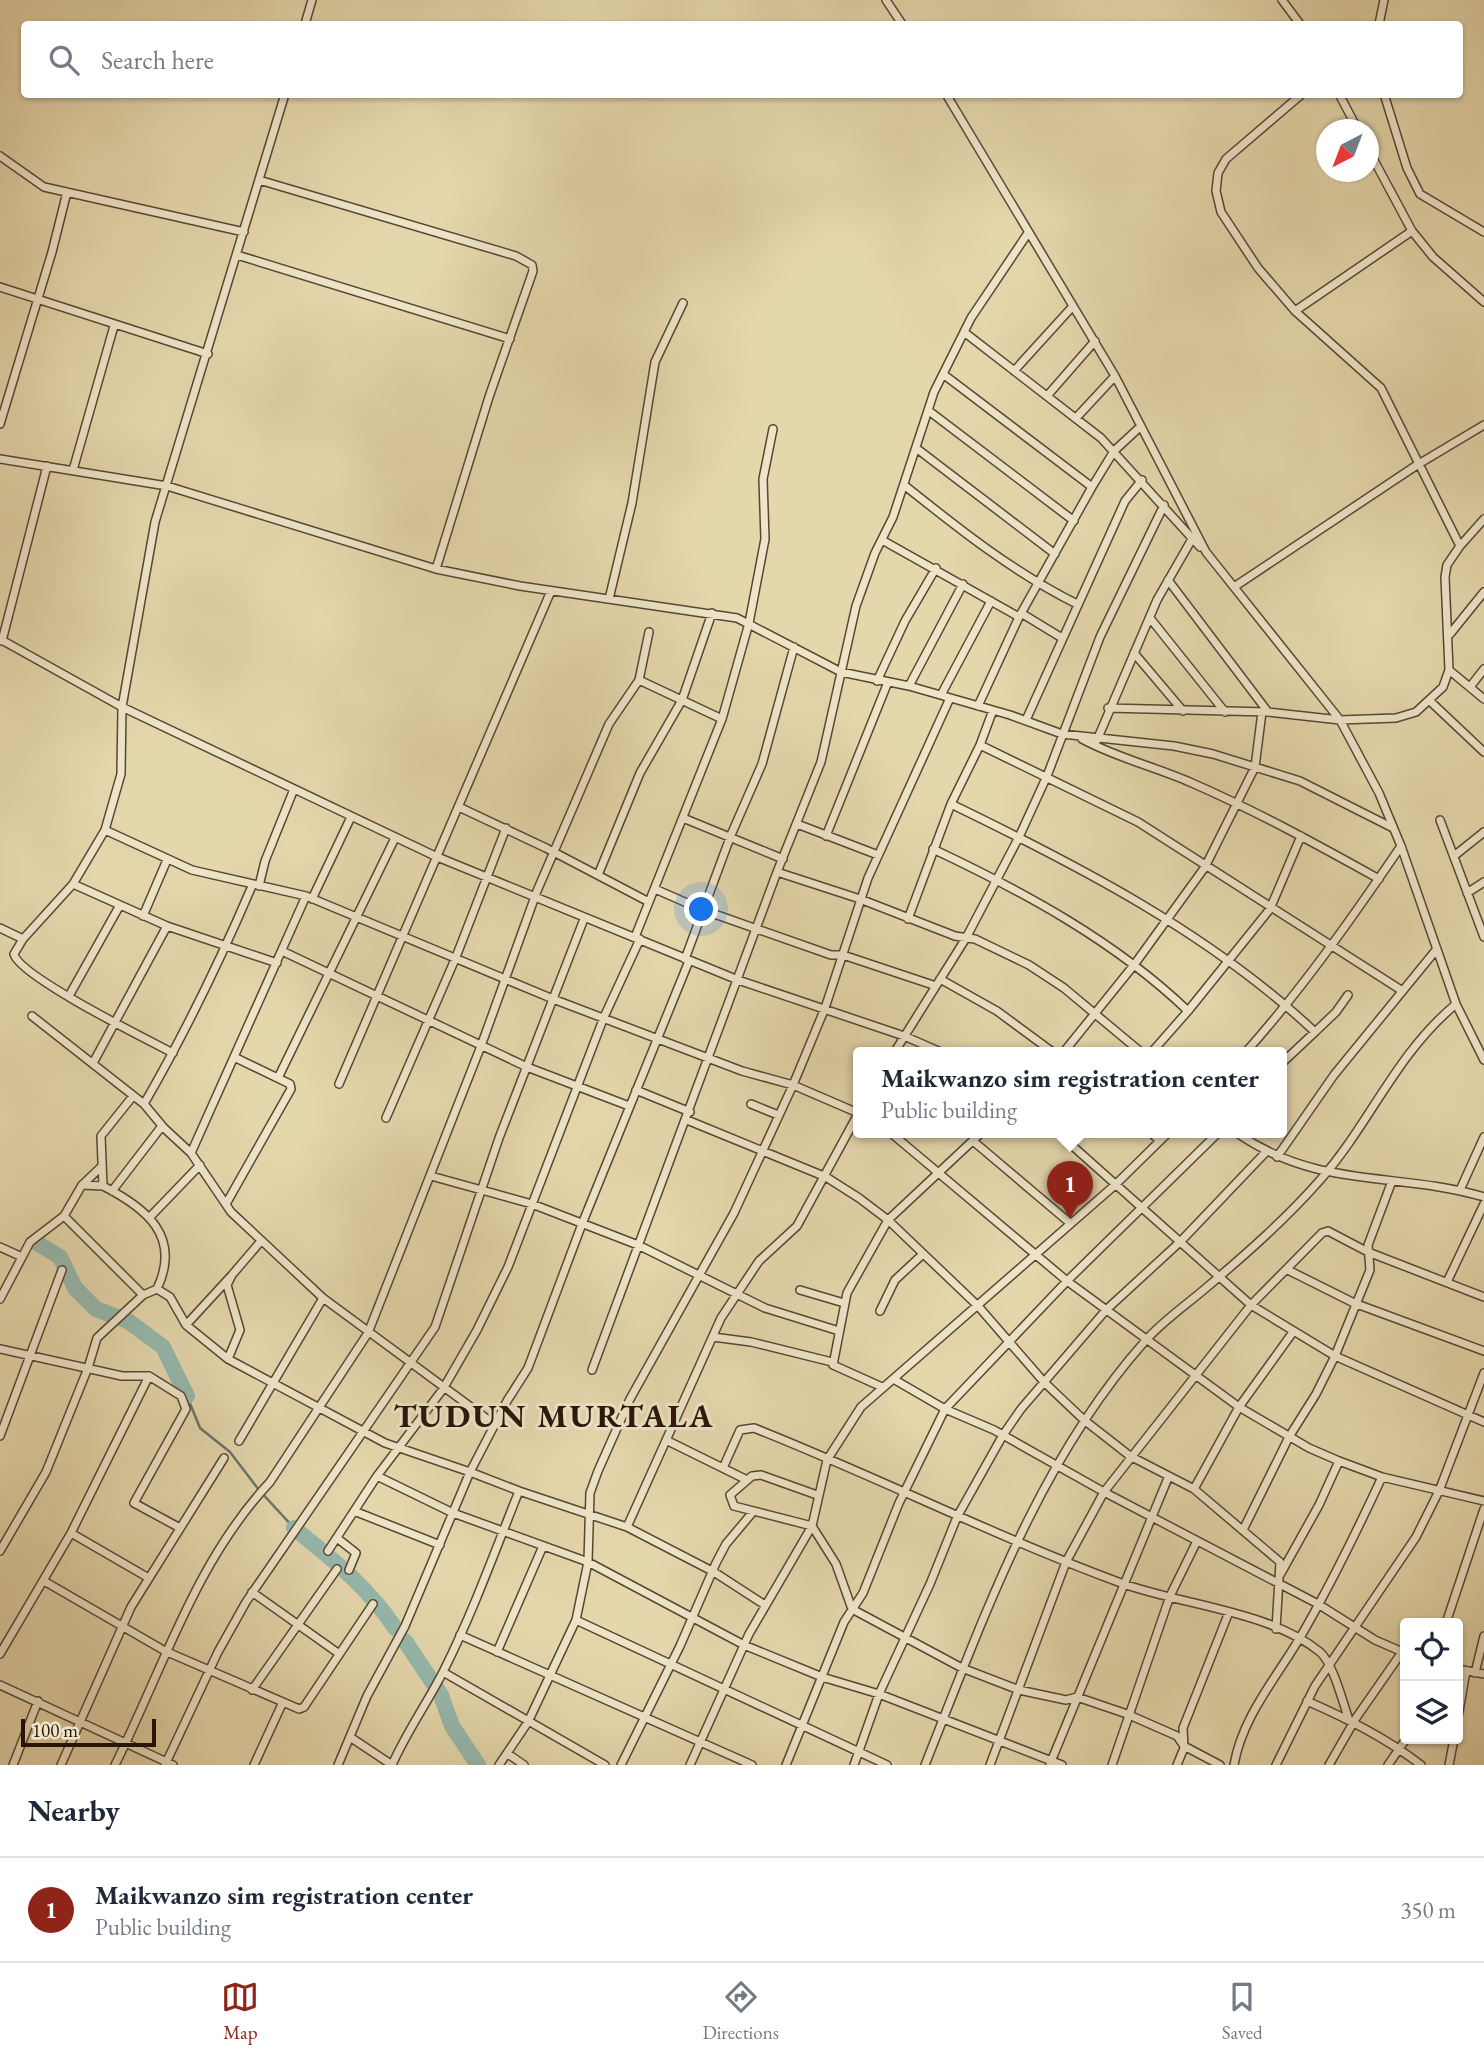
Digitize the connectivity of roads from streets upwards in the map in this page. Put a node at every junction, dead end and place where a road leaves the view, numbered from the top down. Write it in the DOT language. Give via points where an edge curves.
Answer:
graph roads {
  1 [pos="312,0"];
  2 [pos="886,0"];
  3 [pos="1282,0"];
  4 [pos="1384,0"];
  5 [pos="306,21"];
  6 [pos="900,21"];
  7 [pos="1298,21"];
  8 [pos="1380,21"];
  9 [pos="284,98"];
  10 [pos="948,98"];
  11 [pos="1297,98"];
  12 [pos="1341,98"];
  13 [pos="1385,98"];
  14 [pos="1352,119"];
  15 [pos="0,156"];
  16 [pos="1379,170"];
  17 [pos="259,180"];
  18 [pos="67,192"];
  19 [pos="1412,231"];
  20 [pos="244,232"];
  21 [pos="1484,232"];
  22 [pos="1028,233"];
  23 [pos="237,255"];
  24 [pos="0,287"];
  25 [pos="37,300"];
  26 [pos="1484,302"];
  27 [pos="683,303"];
  28 [pos="1073,306"];
  29 [pos="1295,311"];
  30 [pos="114,326"];
  31 [pos="964,332"];
  32 [pos="510,339"];
  33 [pos="1095,341"];
  34 [pos="208,354"];
  35 [pos="1014,371"];
  36 [pos="943,374"];
  37 [pos="1115,376"];
  38 [pos="1047,396"];
  39 [pos="929,411"];
  40 [pos="1076,418"];
  41 [pos="0,424"];
  42 [pos="1484,425"];
  43 [pos="1141,426"];
  44 [pos="773,429"];
  45 [pos="916,448"];
  46 [pos="1114,451"];
  47 [pos="0,459"];
  48 [pos="1417,465"];
  49 [pos="47,466"];
  50 [pos="73,470"];
  51 [pos="1142,480"];
  52 [pos="904,485"];
  53 [pos="167,486"];
  54 [pos="1092,487"];
  55 [pos="1164,505"];
  56 [pos="1484,519"];
  57 [pos="1074,521"];
  58 [pos="1192,539"];
  59 [pos="882,540"];
  60 [pos="1460,546"];
  61 [pos="1206,552"];
  62 [pos="1055,554"];
  63 [pos="936,568"];
  64 [pos="436,569"];
  65 [pos="1168,580"];
  66 [pos="963,584"];
  67 [pos="1038,584"];
  68 [pos="1234,587"];
  69 [pos="551,591"];
  70 [pos="1484,592"];
  71 [pos="609,599"];
  72 [pos="991,601"];
  73 [pos="1077,604"];
  74 [pos="712,613"];
  75 [pos="1020,615"];
  76 [pos="1150,618"];
  77 [pos="750,623"];
  78 [pos="649,632"];
  79 [pos="1450,634"];
  80 [pos="1062,638"];
  81 [pos="1,640"];
  82 [pos="794,647"];
  83 [pos="1134,653"];
  84 [pos="1484,669"];
  85 [pos="1449,670"];
  86 [pos="841,672"];
  87 [pos="639,680"];
  88 [pos="877,681"];
  89 [pos="888,682"];
  90 [pos="909,686"];
  91 [pos="1470,687"];
  92 [pos="941,695"];
  93 [pos="950,698"];
  94 [pos="1484,699"];
  95 [pos="682,700"];
  96 [pos="1431,702"];
  97 [pos="978,706"];
  98 [pos="122,707"];
  99 [pos="1108,708"];
  100 [pos="993,710"];
  101 [pos="1183,711"];
  102 [pos="1225,712"];
  103 [pos="1265,712"];
  104 [pos="722,719"];
  105 [pos="1026,720"];
  106 [pos="1340,720"];
  107 [pos="1062,734"];
  108 [pos="1077,737"];
  109 [pos="1097,740"];
  110 [pos="980,745"];
  111 [pos="1484,752"];
  112 [pos="1255,767"];
  113 [pos="1047,776"];
  114 [pos="294,789"];
  115 [pos="951,804"];
  116 [pos="1235,805"];
  117 [pos="459,807"];
  118 [pos="351,817"];
  119 [pos="682,818"];
  120 [pos="1440,820"];
  121 [pos="797,824"];
  122 [pos="506,828"];
  123 [pos="1393,828"];
  124 [pos="106,830"];
  125 [pos="1484,832"];
  126 [pos="731,835"];
  127 [pos="826,836"];
  128 [pos="1301,836"];
  129 [pos="1019,837"];
  130 [pos="395,838"];
  131 [pos="1401,846"];
  132 [pos="933,849"];
  133 [pos="553,852"];
  134 [pos="878,855"];
  135 [pos="435,856"];
  136 [pos="1454,856"];
  137 [pos="783,859"];
  138 [pos="166,860"];
  139 [pos="1205,867"];
  140 [pos="777,872"];
  141 [pos="598,875"];
  142 [pos="484,877"];
  143 [pos="1379,879"];
  144 [pos="998,880"];
  145 [pos="1484,882"];
  146 [pos="74,884"];
  147 [pos="256,886"];
  148 [pos="654,889"];
  149 [pos="1467,893"];
  150 [pos="309,898"];
  151 [pos="535,899"];
  152 [pos="860,899"];
  153 [pos="649,902"];
  154 [pos="120,905"];
  155 [pos="1270,909"];
  156 [pos="703,910"];
  157 [pos="143,916"];
  158 [pos="356,916"];
  159 [pos="584,919"];
  160 [pos="908,919"];
  161 [pos="1166,920"];
  162 [pos="167,926"];
  163 [pos="0,928"];
  164 [pos="757,929"];
  165 [pos="403,936"];
  166 [pos="1484,937"];
  167 [pos="638,938"];
  168 [pos="966,938"];
  169 [pos="23,939"];
  170 [pos="227,946"];
  171 [pos="1332,948"];
  172 [pos="1436,950"];
  173 [pos="282,951"];
  174 [pos="843,955"];
  175 [pos="456,957"];
  176 [pos="687,960"];
  177 [pos="1227,962"];
  178 [pos="276,963"];
  179 [pos="1134,965"];
  180 [pos="328,974"];
  181 [pos="504,979"];
  182 [pos="738,980"];
  183 [pos="938,983"];
  184 [pos="1401,990"];
  185 [pos="1348,995"];
  186 [pos="69,996"];
  187 [pos="378,996"];
  188 [pos="553,999"];
  189 [pos="1288,1004"];
  190 [pos="1456,1004"];
  191 [pos="825,1008"];
  192 [pos="1188,1011"];
  193 [pos="1096,1013"];
  194 [pos="32,1016"];
  195 [pos="604,1017"];
  196 [pos="429,1021"];
  197 [pos="114,1023"];
  198 [pos="1315,1031"];
  199 [pos="904,1035"];
  200 [pos="657,1039"];
  201 [pos="481,1046"];
  202 [pos="897,1047"];
  203 [pos="930,1047"];
  204 [pos="1046,1047"];
  205 [pos="1068,1047"];
  206 [pos="1135,1047"];
  207 [pos="1155,1047"];
  208 [pos="1250,1047"];
  209 [pos="173,1053"];
  210 [pos="234,1057"];
  211 [pos="1287,1058"];
  212 [pos="708,1059"];
  213 [pos="1484,1060"];
  214 [pos="93,1063"];
  215 [pos="527,1066"];
  216 [pos="278,1078"];
  217 [pos="339,1084"];
  218 [pos="793,1085"];
  219 [pos="576,1088"];
  220 [pos="636,1090"];
  221 [pos="133,1096"];
  222 [pos="144,1104"];
  223 [pos="751,1104"];
  224 [pos="629,1106"];
  225 [pos="853,1112"];
  226 [pos="778,1115"];
  227 [pos="689,1116"];
  228 [pos="386,1118"];
  229 [pos="853,1124"];
  230 [pos="162,1126"];
  231 [pos="1484,1137"];
  232 [pos="898,1138"];
  233 [pos="907,1138"];
  234 [pos="977,1138"];
  235 [pos="1063,1138"];
  236 [pos="1157,1138"];
  237 [pos="1163,1138"];
  238 [pos="1213,1138"];
  239 [pos="1244,1138"];
  240 [pos="1160,1141"];
  241 [pos="904,1142"];
  242 [pos="973,1142"];
  243 [pos="760,1150"];
  244 [pos="191,1153"];
  245 [pos="1265,1153"];
  246 [pos="1277,1157"];
  247 [pos="200,1164"];
  248 [pos="102,1166"];
  249 [pos="937,1172"];
  250 [pos="1326,1174"];
  251 [pos="431,1176"];
  252 [pos="826,1177"];
  253 [pos="1392,1181"];
  254 [pos="82,1185"];
  255 [pos="1115,1185"];
  256 [pos="103,1186"];
  257 [pos="1460,1190"];
  258 [pos="112,1191"];
  259 [pos="483,1191"];
  260 [pos="1484,1197"];
  261 [pos="226,1204"];
  262 [pos="532,1204"];
  263 [pos="1484,1204"];
  264 [pos="1140,1209"];
  265 [pos="64,1216"];
  266 [pos="149,1218"];
  267 [pos="888,1220"];
  268 [pos="1070,1223"];
  269 [pos="582,1224"];
  270 [pos="261,1241"];
  271 [pos="1181,1241"];
  272 [pos="638,1245"];
  273 [pos="0,1247"];
  274 [pos="1368,1252"];
  275 [pos="923,1254"];
  276 [pos="1035,1254"];
  277 [pos="22,1257"];
  278 [pos="62,1270"];
  279 [pos="1288,1270"];
  280 [pos="232,1275"];
  281 [pos="701,1276"];
  282 [pos="1219,1277"];
  283 [pos="1067,1281"];
  284 [pos="1447,1282"];
  285 [pos="157,1289"];
  286 [pos="800,1290"];
  287 [pos="737,1293"];
  288 [pos="143,1296"];
  289 [pos="1484,1297"];
  290 [pos="323,1298"];
  291 [pos="0,1299"];
  292 [pos="844,1303"];
  293 [pos="1354,1303"];
  294 [pos="1251,1305"];
  295 [pos="978,1306"];
  296 [pos="1106,1310"];
  297 [pos="880,1311"];
  298 [pos="186,1325"];
  299 [pos="839,1331"];
  300 [pos="1293,1332"];
  301 [pos="368,1333"];
  302 [pos="713,1337"];
  303 [pos="1147,1339"];
  304 [pos="1009,1342"];
  305 [pos="0,1349"];
  306 [pos="1484,1351"];
  307 [pos="30,1356"];
  308 [pos="1335,1356"];
  309 [pos="228,1359"];
  310 [pos="832,1362"];
  311 [pos="412,1365"];
  312 [pos="88,1368"];
  313 [pos="592,1370"];
  314 [pos="1484,1373"];
  315 [pos="1194,1375"];
  316 [pos="149,1376"];
  317 [pos="895,1380"];
  318 [pos="1044,1382"];
  319 [pos="273,1384"];
  320 [pos="882,1387"];
  321 [pos="443,1389"];
  322 [pos="1239,1407"];
  323 [pos="319,1408"];
  324 [pos="944,1409"];
  325 [pos="1467,1415"];
  326 [pos="1084,1420"];
  327 [pos="1484,1422"];
  328 [pos="494,1424"];
  329 [pos="363,1431"];
  330 [pos="0,1436"];
  331 [pos="1003,1436"];
  332 [pos="1289,1437"];
  333 [pos="666,1440"];
  334 [pos="239,1441"];
  335 [pos="398,1447"];
  336 [pos="1130,1456"];
  337 [pos="224,1458"];
  338 [pos="827,1460"];
  339 [pos="1339,1461"];
  340 [pos="1058,1466"];
  341 [pos="723,1468"];
  342 [pos="470,1472"];
  343 [pos="377,1476"];
  344 [pos="1382,1477"];
  345 [pos="1168,1478"];
  346 [pos="747,1480"];
  347 [pos="1194,1489"];
  348 [pos="520,1491"];
  349 [pos="1439,1491"];
  350 [pos="1104,1492"];
  351 [pos="904,1493"];
  352 [pos="817,1495"];
  353 [pos="1484,1501"];
  354 [pos="1484,1508"];
  355 [pos="355,1511"];
  356 [pos="453,1513"];
  357 [pos="752,1513"];
  358 [pos="590,1515"];
  359 [pos="957,1517"];
  360 [pos="1151,1517"];
  361 [pos="811,1526"];
  362 [pos="627,1527"];
  363 [pos="180,1528"];
  364 [pos="1243,1530"];
  365 [pos="503,1532"];
  366 [pos="71,1533"];
  367 [pos="337,1538"];
  368 [pos="1017,1541"];
  369 [pos="1196,1541"];
  370 [pos="440,1545"];
  371 [pos="543,1546"];
  372 [pos="0,1551"];
  373 [pos="328,1551"];
  374 [pos="588,1562"];
  375 [pos="1066,1562"];
  376 [pos="337,1569"];
  377 [pos="349,1570"];
  378 [pos="714,1572"];
  379 [pos="146,1577"];
  380 [pos="44,1581"];
  381 [pos="1276,1582"];
  382 [pos="1124,1584"];
  383 [pos="252,1592"];
  384 [pos="1170,1596"];
  385 [pos="373,1604"];
  386 [pos="1318,1604"];
  387 [pos="765,1605"];
  388 [pos="852,1609"];
  389 [pos="1229,1612"];
  390 [pos="1448,1618"];
  391 [pos="691,1619"];
  392 [pos="576,1620"];
  393 [pos="299,1624"];
  394 [pos="121,1628"];
  395 [pos="1276,1629"];
  396 [pos="1356,1629"];
  397 [pos="460,1635"];
  398 [pos="1484,1636"];
  399 [pos="904,1637"];
  400 [pos="1300,1638"];
  401 [pos="744,1645"];
  402 [pos="164,1651"];
  403 [pos="1400,1651"];
  404 [pos="497,1652"];
  405 [pos="338,1653"];
  406 [pos="0,1654"];
  407 [pos="1400,1658"];
  408 [pos="671,1665"];
  409 [pos="1329,1665"];
  410 [pos="962,1668"];
  411 [pos="209,1671"];
  412 [pos="1466,1671"];
  413 [pos="443,1672"];
  414 [pos="1484,1674"];
  415 [pos="551,1676"];
  416 [pos="822,1677"];
  417 [pos="0,1685"];
  418 [pos="1463,1688"];
  419 [pos="252,1690"];
  420 [pos="723,1690"];
  421 [pos="1019,1690"];
  422 [pos="879,1694"];
  423 [pos="1077,1697"];
  424 [pos="38,1701"];
  425 [pos="1307,1701"];
  426 [pos="282,1704"];
  427 [pos="1127,1714"];
  428 [pos="645,1718"];
  429 [pos="80,1720"];
  430 [pos="943,1721"];
  431 [pos="1351,1721"];
  432 [pos="528,1722"];
  433 [pos="803,1725"];
  434 [pos="350,1737"];
  435 [pos="127,1742"];
  436 [pos="1000,1742"];
  437 [pos="699,1743"];
  438 [pos="1403,1744"];
  439 [pos="1453,1744"];
  440 [pos="1184,1746"];
  441 [pos="1400,1749"];
  442 [pos="859,1753"];
  443 [pos="508,1754"];
  444 [pos="1050,1763"];
  445 [pos="168,1764"];
  446 [pos="12,1765"];
  447 [pos="61,1765"];
  448 [pos="115,1765"];
  449 [pos="254,1765"];
  450 [pos="338,1765"];
  451 [pos="393,1765"];
  452 [pos="499,1765"];
  453 [pos="524,1765"];
  454 [pos="605,1765"];
  455 [pos="621,1765"];
  456 [pos="690,1765"];
  457 [pos="752,1765"];
  458 [pos="786,1765"];
  459 [pos="854,1765"];
  460 [pos="887,1765"];
  461 [pos="925,1765"];
  462 [pos="990,1765"];
  463 [pos="1062,1765"];
  464 [pos="1112,1765"];
  465 [pos="1177,1765"];
  466 [pos="1220,1765"];
  467 [pos="1234,1765"];
  468 [pos="1276,1765"];
  469 [pos="1329,1765"];
  470 [pos="1388,1765"];
  471 [pos="1421,1765"];
  472 [pos="1449,1765"];
  1 -- 5 [label="street"];
  2 -- 6 [label="street"];
  3 -- 7 [label="street"];
  4 -- 8 [label="street"];
  9 -- 17 [label="street"];
  10 -- 22 [label="street"];
  11 -- 29 [label="street" via="1226,159 1216,191 1221,212 1258,268"];
  12 -- 14 [label="street"];
  13 -- 21 [label="street" via="1420,194"];
  15 -- 18 [label="street" via="44,187"];
  16 -- 19 [label="street"];
  17 -- 20 [label="street"];
  17 -- 32 [label="street" via="527,260 533,271"];
  18 -- 20 [label="street"];
  18 -- 25 [label="street"];
  19 -- 26 [label="street" via="1433,257"];
  19 -- 29 [label="street"];
  20 -- 23 [label="street"];
  22 -- 28 [label="street"];
  22 -- 31 [label="street"];
  23 -- 32 [label="street"];
  23 -- 34 [label="street"];
  24 -- 25 [label="street"];
  25 -- 30 [label="street"];
  25 -- 41 [label="street"];
  27 -- 71 [label="street" via="655,362 632,503"];
  28 -- 33 [label="street"];
  28 -- 35 [label="street"];
  29 -- 48 [label="street" via="1381,388"];
  30 -- 34 [label="street"];
  30 -- 50 [label="street"];
  31 -- 35 [label="street"];
  31 -- 36 [label="street"];
  32 -- 64 [label="street"];
  33 -- 37 [label="street"];
  33 -- 38 [label="street"];
  34 -- 53 [label="street"];
  35 -- 38 [label="street"];
  36 -- 39 [label="street"];
  36 -- 54 [label="street"];
  37 -- 40 [label="street"];
  37 -- 43 [label="street"];
  38 -- 40 [label="street"];
  39 -- 45 [label="street"];
  39 -- 57 [label="street"];
  40 -- 46 [label="street"];
  42 -- 48 [label="street"];
  43 -- 46 [label="street"];
  43 -- 61 [label="street"];
  44 -- 77 [label="street" via="763,478 765,539"];
  45 -- 52 [label="street"];
  45 -- 62 [label="street"];
  46 -- 51 [label="street"];
  46 -- 54 [label="street"];
  47 -- 49 [label="street"];
  48 -- 60 [label="street"];
  48 -- 68 [label="street"];
  49 -- 50 [label="street"];
  49 -- 81 [label="street"];
  50 -- 53 [label="street"];
  51 -- 55 [label="street"];
  51 -- 73 [label="street" via="1125,501"];
  52 -- 59 [label="street"];
  52 -- 67 [label="street" via="982,547"];
  53 -- 64 [label="street"];
  53 -- 98 [label="street" via="155,522"];
  54 -- 57 [label="street"];
  55 -- 58 [label="street"];
  55 -- 107 [label="street" via="1100,637"];
  56 -- 60 [label="street"];
  57 -- 62 [label="street"];
  58 -- 61 [label="street"];
  58 -- 65 [label="street"];
  59 -- 63 [label="street"];
  59 -- 86 [label="street" via="856,606"];
  60 -- 79 [label="street" via="1445,577"];
  61 -- 68 [label="street"];
  62 -- 67 [label="street"];
  63 -- 66 [label="street"];
  63 -- 88 [label="street"];
  64 -- 69 [label="street"];
  65 -- 76 [label="street"];
  65 -- 103 [label="street"];
  66 -- 72 [label="street"];
  66 -- 90 [label="street"];
  67 -- 73 [label="street"];
  67 -- 75 [label="street"];
  68 -- 106 [label="street"];
  69 -- 71 [label="street"];
  69 -- 117 [label="street"];
  70 -- 79 [label="street"];
  71 -- 74 [label="street"];
  72 -- 75 [label="street"];
  72 -- 92 [label="street"];
  73 -- 80 [label="street"];
  74 -- 77 [label="street"];
  74 -- 95 [label="street"];
  75 -- 80 [label="street"];
  75 -- 97 [label="street"];
  76 -- 83 [label="street"];
  76 -- 102 [label="street"];
  77 -- 82 [label="street"];
  77 -- 104 [label="street"];
  78 -- 87 [label="street"];
  79 -- 85 [label="street"];
  80 -- 105 [label="street"];
  81 -- 98 [label="street"];
  82 -- 86 [label="street"];
  82 -- 126 [label="street" via="762,764"];
  83 -- 99 [label="street"];
  83 -- 101 [label="street"];
  84 -- 91 [label="street"];
  85 -- 91 [label="street"];
  85 -- 96 [label="street"];
  86 -- 88 [label="street"];
  86 -- 121 [label="street" via="821,762"];
  87 -- 95 [label="street"];
  87 -- 133 [label="street" via="609,724"];
  88 -- 89 [label="street"];
  89 -- 90 [label="street"];
  89 -- 127 [label="street"];
  90 -- 92 [label="street"];
  91 -- 94 [label="street"];
  92 -- 93 [label="street"];
  93 -- 97 [label="street"];
  93 -- 134 [label="street"];
  95 -- 104 [label="street"];
  95 -- 141 [label="street" via="640,773"];
  96 -- 106 [label="street" via="1396,718"];
  96 -- 111 [label="street"];
  97 -- 100 [label="street"];
  98 -- 114 [label="street"];
  98 -- 124 [label="street" via="121,774"];
  99 -- 101 [label="street"];
  99 -- 109 [label="street"];
  100 -- 105 [label="street"];
  100 -- 110 [label="street"];
  101 -- 102 [label="street"];
  102 -- 103 [label="street"];
  103 -- 106 [label="street"];
  103 -- 112 [label="street"];
  104 -- 119 [label="street"];
  105 -- 107 [label="street"];
  106 -- 123 [label="street"];
  107 -- 108 [label="street"];
  107 -- 113 [label="street"];
  108 -- 109 [label="street"];
  108 -- 116 [label="street"];
  109 -- 112 [label="street" via="1174,746"];
  110 -- 113 [label="street"];
  110 -- 115 [label="street"];
  112 -- 116 [label="street"];
  112 -- 123 [label="street" via="1300,781"];
  113 -- 129 [label="street"];
  113 -- 139 [label="street" via="1139,822"];
  114 -- 118 [label="street"];
  114 -- 147 [label="street"];
  115 -- 129 [label="street"];
  115 -- 132 [label="street"];
  116 -- 128 [label="street"];
  116 -- 139 [label="street"];
  117 -- 122 [label="street"];
  117 -- 135 [label="street"];
  118 -- 130 [label="street"];
  118 -- 150 [label="street"];
  119 -- 126 [label="street"];
  119 -- 148 [label="street"];
  120 -- 136 [label="street"];
  121 -- 127 [label="street"];
  121 -- 137 [label="street"];
  122 -- 133 [label="street"];
  122 -- 142 [label="street"];
  123 -- 131 [label="street"];
  124 -- 138 [label="street"];
  124 -- 146 [label="street"];
  125 -- 136 [label="street"];
  126 -- 137 [label="street"];
  126 -- 156 [label="street"];
  127 -- 134 [label="street"];
  128 -- 143 [label="street"];
  128 -- 155 [label="street"];
  129 -- 144 [label="street"];
  129 -- 161 [label="street"];
  130 -- 135 [label="street"];
  130 -- 158 [label="street"];
  131 -- 143 [label="street"];
  131 -- 172 [label="street"];
  132 -- 144 [label="street"];
  132 -- 160 [label="street"];
  133 -- 141 [label="street"];
  133 -- 151 [label="street"];
  134 -- 152 [label="street"];
  135 -- 142 [label="street"];
  135 -- 165 [label="street"];
  136 -- 149 [label="street"];
  137 -- 140 [label="street"];
  138 -- 147 [label="street"];
  138 -- 157 [label="street"];
  139 -- 155 [label="street"];
  139 -- 161 [label="street"];
  140 -- 152 [label="street"];
  140 -- 164 [label="street"];
  141 -- 153 [label="street"];
  142 -- 151 [label="street"];
  142 -- 175 [label="street"];
  143 -- 171 [label="street"];
  144 -- 168 [label="street"];
  144 -- 179 [label="street"];
  145 -- 149 [label="street"];
  146 -- 154 [label="street"];
  146 -- 169 [label="street"];
  147 -- 150 [label="street"];
  147 -- 170 [label="street"];
  148 -- 153 [label="street"];
  148 -- 156 [label="street"];
  149 -- 166 [label="street"];
  150 -- 158 [label="street"];
  150 -- 173 [label="street"];
  151 -- 159 [label="street"];
  151 -- 181 [label="street"];
  152 -- 160 [label="street"];
  152 -- 174 [label="street"];
  153 -- 167 [label="street"];
  154 -- 157 [label="street"];
  154 -- 186 [label="street"];
  155 -- 171 [label="street"];
  155 -- 177 [label="street"];
  156 -- 164 [label="street"];
  156 -- 176 [label="street"];
  157 -- 162 [label="street"];
  158 -- 165 [label="street"];
  158 -- 180 [label="street"];
  159 -- 167 [label="street"];
  159 -- 188 [label="street"];
  160 -- 168 [label="street"];
  161 -- 177 [label="street"];
  161 -- 179 [label="street"];
  162 -- 170 [label="street"];
  162 -- 197 [label="street"];
  163 -- 169 [label="street"];
  164 -- 174 [label="street"];
  164 -- 182 [label="street"];
  165 -- 175 [label="street"];
  165 -- 187 [label="street"];
  167 -- 176 [label="street"];
  167 -- 195 [label="street"];
  168 -- 183 [label="street"];
  168 -- 193 [label="street" via="1028,965"];
  169 -- 186 [label="street" via="14,954 15,962"];
  170 -- 178 [label="street"];
  170 -- 209 [label="street"];
  171 -- 184 [label="street"];
  171 -- 189 [label="street"];
  172 -- 184 [label="street"];
  172 -- 190 [label="street"];
  173 -- 178 [label="street"];
  173 -- 180 [label="street"];
  174 -- 183 [label="street"];
  174 -- 191 [label="street"];
  175 -- 181 [label="street"];
  175 -- 196 [label="street"];
  176 -- 182 [label="street"];
  176 -- 200 [label="street"];
  177 -- 189 [label="street"];
  177 -- 192 [label="street"];
  178 -- 210 [label="street"];
  179 -- 192 [label="street"];
  179 -- 193 [label="street"];
  180 -- 187 [label="street"];
  180 -- 216 [label="street"];
  181 -- 188 [label="street"];
  181 -- 201 [label="street"];
  182 -- 191 [label="street"];
  182 -- 212 [label="street"];
  183 -- 199 [label="street"];
  183 -- 204 [label="street" via="997,1012"];
  184 -- 246 [label="street"];
  185 -- 198 [label="street"];
  186 -- 197 [label="street"];
  187 -- 196 [label="street"];
  187 -- 217 [label="street"];
  188 -- 195 [label="street"];
  188 -- 215 [label="street"];
  189 -- 198 [label="street"];
  189 -- 208 [label="street"];
  190 -- 213 [label="street"];
  190 -- 250 [label="street" via="1412,1046"];
  191 -- 199 [label="street"];
  191 -- 218 [label="street"];
  192 -- 207 [label="street"];
  193 -- 205 [label="street"];
  193 -- 206 [label="street"];
  194 -- 214 [label="street"];
  195 -- 200 [label="street"];
  195 -- 219 [label="street"];
  196 -- 201 [label="street"];
  196 -- 228 [label="street"];
  197 -- 209 [label="street"];
  197 -- 214 [label="street"];
  198 -- 211 [label="street"];
  199 -- 202 [label="street"];
  199 -- 203 [label="street"];
  200 -- 212 [label="street"];
  200 -- 220 [label="street"];
  201 -- 215 [label="street"];
  201 -- 251 [label="street"];
  209 -- 222 [label="street"];
  210 -- 216 [label="street"];
  210 -- 244 [label="street"];
  212 -- 218 [label="street"];
  212 -- 227 [label="street"];
  214 -- 221 [label="street"];
  215 -- 219 [label="street"];
  215 -- 259 [label="street"];
  216 -- 261 [label="street" via="291,1089"];
  218 -- 225 [label="street"];
  218 -- 226 [label="street"];
  219 -- 224 [label="street"];
  219 -- 262 [label="street"];
  220 -- 224 [label="street"];
  220 -- 227 [label="street"];
  221 -- 222 [label="street"];
  221 -- 248 [label="street" via="101,1136"];
  222 -- 230 [label="street"];
  223 -- 226 [label="street"];
  224 -- 269 [label="street"];
  226 -- 243 [label="street"];
  227 -- 243 [label="street"];
  227 -- 272 [label="street"];
  229 -- 252 [label="street"];
  230 -- 244 [label="street"];
  230 -- 258 [label="street"];
  231 -- 257 [label="street"];
  232 -- 241 [label="street"];
  233 -- 241 [label="street"];
  234 -- 242 [label="street"];
  235 -- 255 [label="street"];
  236 -- 240 [label="street"];
  237 -- 240 [label="street"];
  238 -- 264 [label="street"];
  239 -- 245 [label="street"];
  240 -- 255 [label="street"];
  241 -- 249 [label="street"];
  242 -- 249 [label="street"];
  242 -- 268 [label="street"];
  243 -- 252 [label="street"];
  243 -- 281 [label="street"];
  244 -- 247 [label="street"];
  245 -- 246 [label="street"];
  245 -- 271 [label="street"];
  246 -- 250 [label="street"];
  247 -- 261 [label="street"];
  247 -- 266 [label="street"];
  248 -- 254 [label="street"];
  248 -- 256 [label="street"];
  249 -- 267 [label="street"];
  249 -- 276 [label="street"];
  250 -- 253 [label="street"];
  250 -- 282 [label="street"];
  251 -- 259 [label="street"];
  251 -- 301 [label="street"];
  252 -- 267 [label="street"];
  252 -- 287 [label="street" via="797,1226 759,1261"];
  253 -- 257 [label="street"];
  253 -- 274 [label="street"];
  254 -- 256 [label="street"];
  254 -- 265 [label="street"];
  255 -- 264 [label="street"];
  255 -- 268 [label="street"];
  256 -- 258 [label="street"];
  257 -- 260 [label="street"];
  258 -- 266 [label="street" via="142,1208"];
  259 -- 262 [label="street"];
  259 -- 311 [label="street" via="435,1327"];
  261 -- 270 [label="street"];
  262 -- 269 [label="street"];
  262 -- 321 [label="street" via="508,1267"];
  263 -- 284 [label="street"];
  264 -- 271 [label="street"];
  264 -- 283 [label="street"];
  265 -- 277 [label="street" via="30,1242"];
  265 -- 288 [label="street"];
  266 -- 285 [label="street" via="160,1234 167,1261"];
  267 -- 275 [label="street"];
  267 -- 292 [label="street"];
  268 -- 276 [label="street"];
  269 -- 272 [label="street"];
  269 -- 328 [label="street" via="528,1368"];
  270 -- 280 [label="street"];
  270 -- 290 [label="street"];
  271 -- 282 [label="street"];
  271 -- 296 [label="street"];
  272 -- 281 [label="street"];
  272 -- 313 [label="street"];
  273 -- 277 [label="street"];
  274 -- 279 [label="street" via="1325,1232"];
  274 -- 284 [label="street"];
  274 -- 293 [label="street" via="1370,1270"];
  275 -- 295 [label="street"];
  275 -- 297 [label="street" via="895,1280"];
  276 -- 283 [label="street"];
  276 -- 295 [label="street"];
  277 -- 291 [label="street"];
  278 -- 307 [label="street"];
  279 -- 293 [label="street"];
  279 -- 294 [label="street"];
  280 -- 298 [label="street"];
  280 -- 309 [label="street" via="227,1285 240,1330"];
  281 -- 287 [label="street"];
  281 -- 358 [label="street" via="630,1399 597,1471"];
  282 -- 294 [label="street"];
  282 -- 303 [label="street"];
  283 -- 296 [label="street"];
  283 -- 304 [label="street"];
  284 -- 289 [label="street"];
  285 -- 288 [label="street"];
  285 -- 298 [label="street" via="170,1297"];
  286 -- 292 [label="street"];
  287 -- 299 [label="street" via="780,1313"];
  287 -- 302 [label="street"];
  288 -- 312 [label="street" via="97,1338"];
  290 -- 301 [label="street"];
  290 -- 319 [label="street"];
  292 -- 299 [label="street"];
  293 -- 306 [label="street"];
  293 -- 308 [label="street"];
  294 -- 300 [label="street"];
  294 -- 315 [label="street"];
  295 -- 304 [label="street"];
  295 -- 317 [label="street"];
  296 -- 303 [label="street"];
  296 -- 318 [label="street"];
  298 -- 309 [label="street"];
  299 -- 310 [label="street"];
  300 -- 308 [label="street"];
  300 -- 322 [label="street"];
  301 -- 311 [label="street"];
  301 -- 323 [label="street"];
  302 -- 310 [label="street"];
  302 -- 333 [label="street"];
  303 -- 315 [label="street"];
  303 -- 326 [label="street"];
  304 -- 318 [label="street"];
  304 -- 324 [label="street"];
  305 -- 307 [label="street"];
  307 -- 312 [label="street"];
  307 -- 330 [label="street"];
  308 -- 325 [label="street"];
  308 -- 332 [label="street"];
  309 -- 319 [label="street"];
  310 -- 320 [label="street"];
  311 -- 321 [label="street"];
  311 -- 329 [label="street"];
  312 -- 316 [label="street" via="122,1376"];
  312 -- 372 [label="street" via="46,1472"];
  314 -- 325 [label="street"];
  315 -- 322 [label="street"];
  315 -- 336 [label="street"];
  316 -- 363 [label="street" via="181,1396 186,1409 134,1503"];
  316 -- 366 [label="street"];
  317 -- 320 [label="street"];
  317 -- 324 [label="street"];
  318 -- 326 [label="street"];
  318 -- 331 [label="street"];
  319 -- 323 [label="street"];
  319 -- 334 [label="street"];
  320 -- 338 [label="street" via="861,1407"];
  321 -- 328 [label="street"];
  321 -- 335 [label="street"];
  322 -- 332 [label="street"];
  322 -- 347 [label="street"];
  323 -- 329 [label="street"];
  323 -- 402 [label="street" via="208,1567"];
  324 -- 331 [label="street"];
  324 -- 351 [label="street"];
  325 -- 327 [label="street"];
  325 -- 349 [label="street"];
  326 -- 336 [label="street"];
  326 -- 340 [label="street"];
  328 -- 342 [label="street"];
  329 -- 335 [label="street"];
  329 -- 383 [label="street"];
  331 -- 340 [label="street"];
  331 -- 359 [label="street"];
  332 -- 339 [label="street"];
  332 -- 364 [label="street"];
  333 -- 341 [label="street"];
  333 -- 362 [label="street"];
  335 -- 342 [label="street"];
  335 -- 343 [label="street"];
  336 -- 345 [label="street"];
  336 -- 350 [label="street"];
  337 -- 363 [label="street"];
  338 -- 341 [label="street" via="746,1427 740,1430"];
  338 -- 351 [label="street"];
  338 -- 352 [label="street"];
  339 -- 344 [label="street"];
  339 -- 381 [label="street"];
  340 -- 350 [label="street"];
  340 -- 368 [label="street"];
  341 -- 346 [label="street"];
  342 -- 348 [label="street"];
  342 -- 356 [label="street"];
  343 -- 355 [label="street"];
  343 -- 356 [label="street"];
  344 -- 349 [label="street"];
  344 -- 386 [label="street"];
  345 -- 347 [label="street"];
  345 -- 360 [label="street"];
  346 -- 352 [label="street" via="761,1475"];
  346 -- 357 [label="street" via="730,1495 730,1502"];
  347 -- 364 [label="street"];
  348 -- 358 [label="street"];
  348 -- 365 [label="street"];
  349 -- 353 [label="street"];
  349 -- 396 [label="street" via="1416,1537"];
  350 -- 360 [label="street"];
  350 -- 375 [label="street"];
  351 -- 359 [label="street"];
  351 -- 388 [label="street"];
  352 -- 361 [label="street"];
  354 -- 390 [label="street"];
  355 -- 367 [label="street"];
  355 -- 370 [label="street"];
  356 -- 365 [label="street"];
  356 -- 370 [label="street"];
  357 -- 361 [label="street"];
  357 -- 378 [label="street" via="726,1544"];
  358 -- 362 [label="street"];
  358 -- 374 [label="street"];
  359 -- 368 [label="street"];
  359 -- 399 [label="street"];
  360 -- 369 [label="street"];
  360 -- 382 [label="street"];
  361 -- 387 [label="street"];
  361 -- 388 [label="street" via="836,1564"];
  362 -- 378 [label="street"];
  363 -- 379 [label="street"];
  364 -- 381 [label="street" via="1280,1562"];
  365 -- 371 [label="street"];
  365 -- 397 [label="street"];
  366 -- 379 [label="street"];
  366 -- 380 [label="street"];
  367 -- 373 [label="street"];
  367 -- 377 [label="street" via="356,1553"];
  368 -- 375 [label="street"];
  368 -- 410 [label="street"];
  369 -- 381 [label="street"];
  369 -- 384 [label="street"];
  370 -- 434 [label="street"];
  371 -- 374 [label="street"];
  371 -- 404 [label="street"];
  374 -- 391 [label="street"];
  374 -- 392 [label="street"];
  375 -- 382 [label="street"];
  375 -- 421 [label="street"];
  376 -- 393 [label="street"];
  378 -- 387 [label="street"];
  378 -- 391 [label="street"];
  379 -- 394 [label="street"];
  380 -- 394 [label="street"];
  380 -- 406 [label="street"];
  381 -- 386 [label="street"];
  381 -- 395 [label="street"];
  382 -- 384 [label="street"];
  382 -- 423 [label="street"];
  383 -- 393 [label="street"];
  383 -- 411 [label="street"];
  384 -- 389 [label="street"];
  384 -- 427 [label="street"];
  385 -- 405 [label="street"];
  386 -- 396 [label="street"];
  386 -- 400 [label="street"];
  387 -- 401 [label="street"];
  388 -- 399 [label="street"];
  388 -- 416 [label="street"];
  389 -- 395 [label="street"];
  389 -- 440 [label="street" via="1183,1728"];
  391 -- 401 [label="street"];
  391 -- 408 [label="street"];
  392 -- 408 [label="street"];
  392 -- 415 [label="street"];
  393 -- 405 [label="street"];
  393 -- 419 [label="street"];
  394 -- 402 [label="street"];
  394 -- 429 [label="street"];
  395 -- 400 [label="street"];
  396 -- 403 [label="street"];
  396 -- 409 [label="street"];
  397 -- 404 [label="street"];
  397 -- 413 [label="street"];
  398 -- 412 [label="street"];
  399 -- 410 [label="street"];
  399 -- 422 [label="street"];
  400 -- 409 [label="street" via="1323,1654"];
  400 -- 467 [label="street" via="1260,1702"];
  401 -- 416 [label="street"];
  401 -- 420 [label="street"];
  402 -- 411 [label="street"];
  402 -- 435 [label="street"];
  404 -- 415 [label="street"];
  405 -- 426 [label="street" via="304,1707"];
  407 -- 431 [label="street"];
  408 -- 420 [label="street"];
  408 -- 428 [label="street"];
  409 -- 425 [label="street"];
  409 -- 431 [label="street"];
  410 -- 421 [label="street"];
  410 -- 430 [label="street"];
  411 -- 419 [label="street"];
  411 -- 445 [label="street"];
  412 -- 414 [label="street"];
  412 -- 418 [label="street"];
  413 -- 432 [label="street"];
  413 -- 451 [label="street" via="408,1729"];
  415 -- 428 [label="street"];
  415 -- 432 [label="street"];
  416 -- 422 [label="street"];
  416 -- 433 [label="street"];
  417 -- 424 [label="street"];
  419 -- 426 [label="street"];
  420 -- 433 [label="street"];
  420 -- 437 [label="street"];
  421 -- 423 [label="street" via="1066,1700"];
  421 -- 436 [label="street"];
  422 -- 430 [label="street"];
  422 -- 442 [label="street"];
  423 -- 427 [label="street"];
  423 -- 444 [label="street"];
  424 -- 429 [label="street"];
  424 -- 446 [label="street"];
  425 -- 431 [label="street"];
  425 -- 468 [label="street"];
  426 -- 449 [label="street"];
  427 -- 440 [label="street" via="1177,1736"];
  427 -- 464 [label="street"];
  428 -- 437 [label="street"];
  428 -- 455 [label="street"];
  429 -- 435 [label="street"];
  429 -- 447 [label="street"];
  430 -- 436 [label="street"];
  430 -- 461 [label="street"];
  431 -- 441 [label="street"];
  431 -- 469 [label="street"];
  432 -- 443 [label="street"];
  432 -- 454 [label="street"];
  433 -- 442 [label="street"];
  433 -- 458 [label="street"];
  434 -- 450 [label="street"];
  434 -- 451 [label="street"];
  435 -- 445 [label="street"];
  435 -- 448 [label="street"];
  436 -- 444 [label="street"];
  436 -- 462 [label="street"];
  437 -- 456 [label="street"];
  437 -- 457 [label="street"];
  438 -- 441 [label="street"];
  439 -- 472 [label="street"];
  440 -- 465 [label="street"];
  440 -- 466 [label="street"];
  441 -- 470 [label="street"];
  441 -- 471 [label="street"];
  442 -- 459 [label="street"];
  442 -- 460 [label="street"];
  443 -- 452 [label="street"];
  443 -- 453 [label="street"];
  444 -- 463 [label="street"];
}
